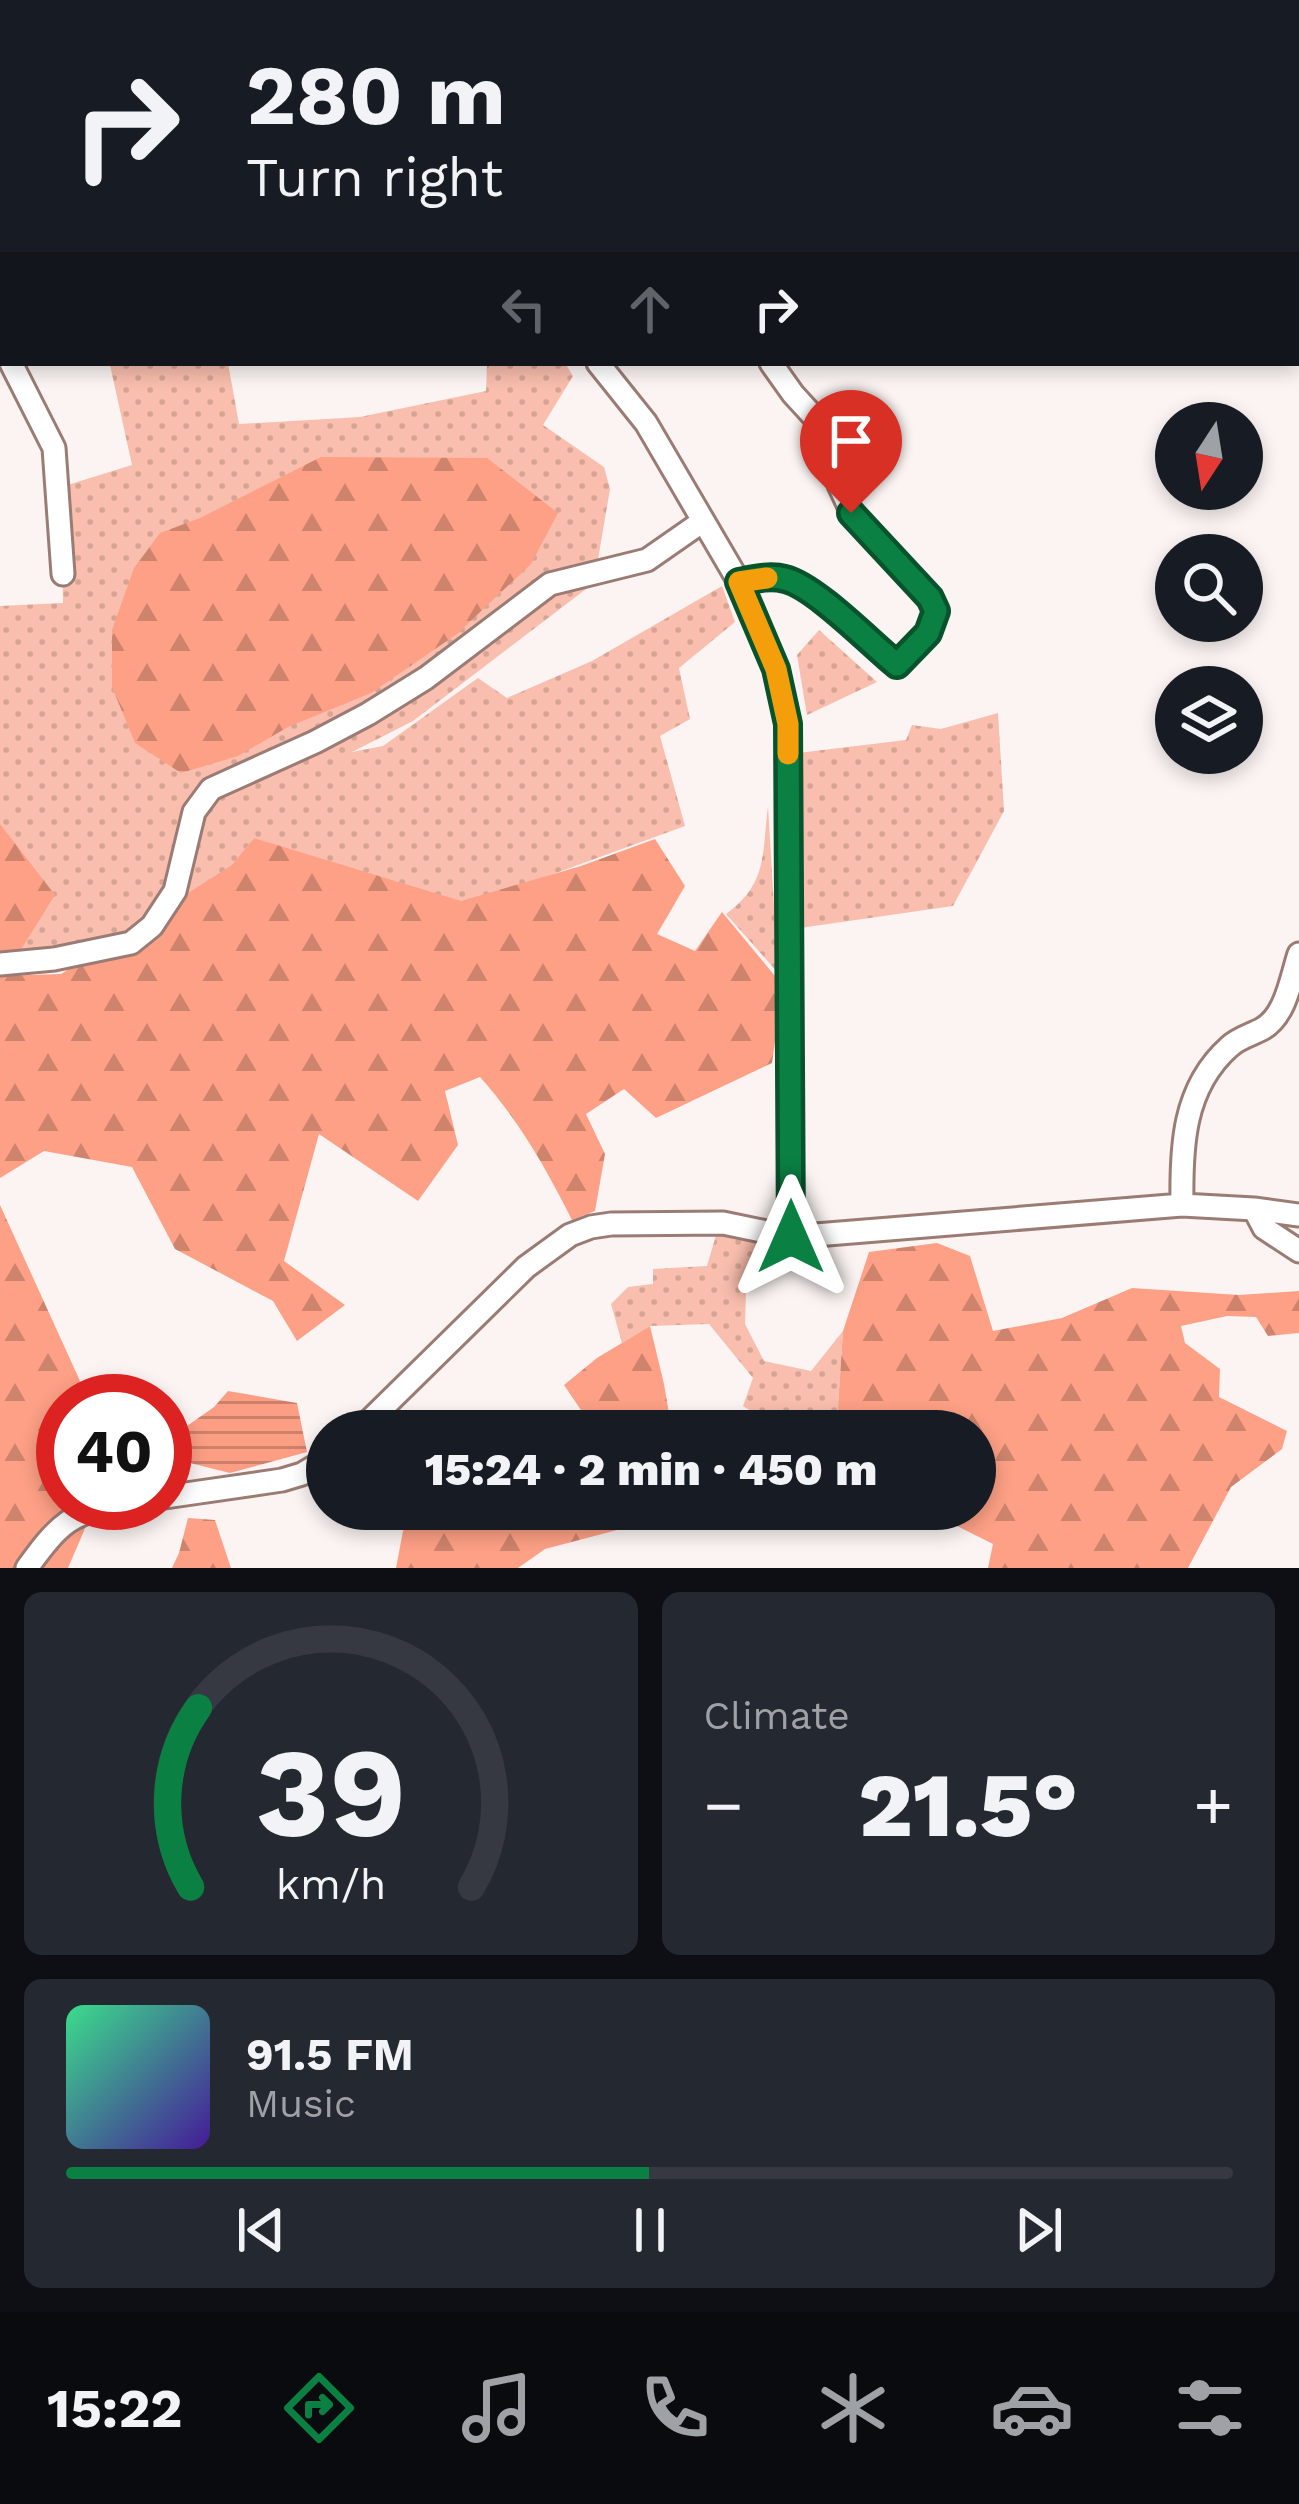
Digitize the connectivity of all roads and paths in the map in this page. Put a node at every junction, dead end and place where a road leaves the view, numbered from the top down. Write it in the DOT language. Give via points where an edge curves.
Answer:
graph roads {
  1 [pos="13,366"];
  2 [pos="600,366"];
  3 [pos="773,366"];
  4 [pos="703,520"];
  5 [pos="63,574"];
  6 [pos="739,582"];
  7 [pos="1299,954"];
  8 [pos="0,964"];
  9 [pos="1182,1205"];
  10 [pos="1254,1209"];
  11 [pos="1299,1215"];
  12 [pos="791,1237"];
  13 [pos="1299,1251"];
  14 [pos="380,1410"];
  15 [pos="306,1472"];
  16 [pos="192,1493"];
  17 [pos="58,1530"];
  18 [pos="27,1568"];
  1 -- 5 [label="street" via="54,448"];
  2 -- 4 [label="street" via="646,423"];
  3 -- 6 [label="street" via="826,430 851,513 936,611 928,633 897,665 790,580"];
  4 -- 6 [label="street"];
  4 -- 8 [label="street" via="647,560 550,584 426,679 212,788 194,812 175,891 131,943"];
  6 -- 12 [label="street" via="776,669 788,724"];
  7 -- 9 [label="street" via="1269,1026 1232,1043 1189,1105"];
  9 -- 10 [label="street"];
  9 -- 12 [label="street"];
  10 -- 11 [label="street"];
  10 -- 13 [label="street" via="1264,1228"];
  12 -- 14 [label="street" via="723,1222 611,1224 570,1234"];
  15 -- 16 [label="street"];
  17 -- 18 [label="street"];
}
